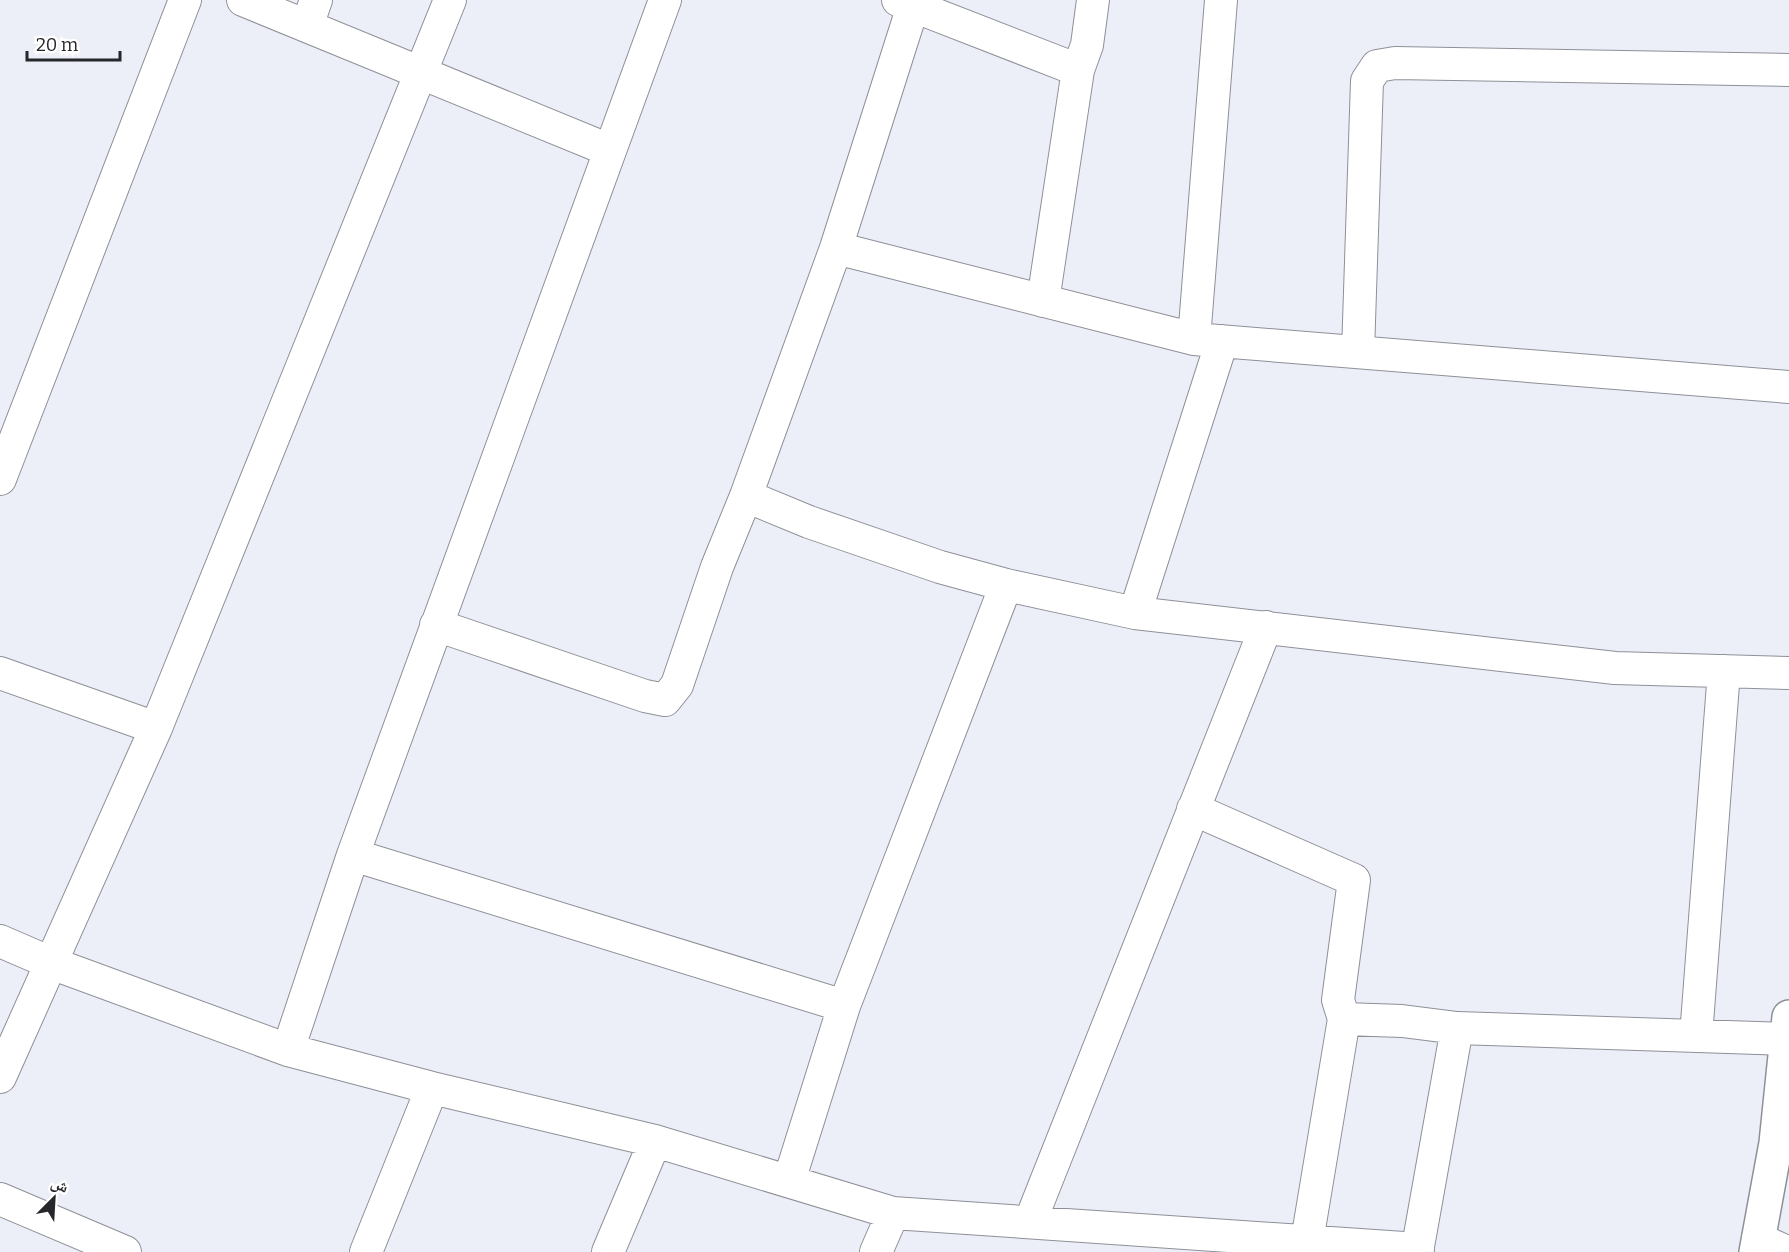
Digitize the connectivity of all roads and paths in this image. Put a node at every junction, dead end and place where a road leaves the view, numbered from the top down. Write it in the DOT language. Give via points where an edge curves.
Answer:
graph roads {
  1 [pos="185,0"];
  2 [pos="243,0"];
  3 [pos="450,0"];
  4 [pos="665,0"];
  5 [pos="1093,0"];
  6 [pos="1221,0"];
  7 [pos="906,3"];
  8 [pos="311,13"];
  9 [pos="1078,70"];
  10 [pos="1789,70"];
  11 [pos="421,71"];
  12 [pos="609,150"];
  13 [pos="836,248"];
  14 [pos="1043,301"];
  15 [pos="1208,340"];
  16 [pos="1358,352"];
  17 [pos="1789,387"];
  18 [pos="0,479"];
  19 [pos="746,496"];
  20 [pos="1006,585"];
  21 [pos="1135,613"];
  22 [pos="436,625"];
  23 [pos="1266,627"];
  24 [pos="1724,671"];
  25 [pos="0,673"];
  26 [pos="1789,673"];
  27 [pos="156,728"];
  28 [pos="1193,809"];
  29 [pos="353,855"];
  30 [pos="0,941"];
  31 [pos="51,963"];
  32 [pos="844,1006"];
  33 [pos="1344,1018"];
  34 [pos="1457,1028"];
  35 [pos="1787,1028"];
  36 [pos="1696,1036"];
  37 [pos="288,1050"];
  38 [pos="0,1077"];
  39 [pos="432,1088"];
  40 [pos="655,1141"];
  41 [pos="789,1181"];
  42 [pos="0,1199"];
  43 [pos="893,1213"];
  44 [pos="1030,1222"];
  45 [pos="1307,1241"];
  46 [pos="1193,1243"];
  47 [pos="1767,1248"];
  48 [pos="1418,1250"];
  49 [pos="125,1252"];
  50 [pos="366,1252"];
  51 [pos="608,1252"];
  52 [pos="876,1252"];
  1 -- 18 [label="street"];
  2 -- 8 [label="street"];
  3 -- 11 [label="street"];
  4 -- 12 [label="street"];
  5 -- 9 [label="street"];
  6 -- 15 [label="street"];
  7 -- 9 [label="street"];
  7 -- 13 [label="street"];
  8 -- 11 [label="street"];
  9 -- 14 [label="street"];
  10 -- 16 [label="street" via="1395,63 1377,66 1367,81"];
  11 -- 12 [label="street"];
  11 -- 27 [label="street"];
  12 -- 22 [label="street"];
  13 -- 14 [label="street"];
  13 -- 19 [label="street"];
  14 -- 15 [label="street"];
  15 -- 16 [label="street"];
  15 -- 21 [label="street"];
  16 -- 17 [label="street"];
  19 -- 20 [label="street" via="874,546"];
  19 -- 22 [label="street" via="677,685 665,700"];
  20 -- 21 [label="street"];
  20 -- 32 [label="street"];
  21 -- 23 [label="street"];
  22 -- 29 [label="street"];
  23 -- 24 [label="street" via="1615,668"];
  23 -- 28 [label="street"];
  24 -- 26 [label="street"];
  24 -- 36 [label="street"];
  25 -- 27 [label="street"];
  27 -- 31 [label="street"];
  28 -- 33 [label="street" via="1354,880 1338,999"];
  28 -- 44 [label="street"];
  29 -- 32 [label="street"];
  29 -- 37 [label="street"];
  30 -- 31 [label="street"];
  31 -- 37 [label="street"];
  31 -- 38 [label="street"];
  32 -- 41 [label="street"];
  33 -- 34 [label="street"];
  33 -- 45 [label="street"];
  34 -- 36 [label="street"];
  34 -- 48 [label="street"];
  35 -- 36 [label="street"];
  35 -- 47 [label="street"];
  37 -- 39 [label="street"];
  39 -- 40 [label="street"];
  39 -- 50 [label="street"];
  40 -- 41 [label="street"];
  40 -- 51 [label="street"];
  41 -- 43 [label="street"];
  42 -- 49 [label="street"];
  43 -- 44 [label="street"];
  43 -- 52 [label="street"];
  44 -- 46 [label="street"];
  45 -- 46 [label="street"];
  45 -- 48 [label="street"];
}
